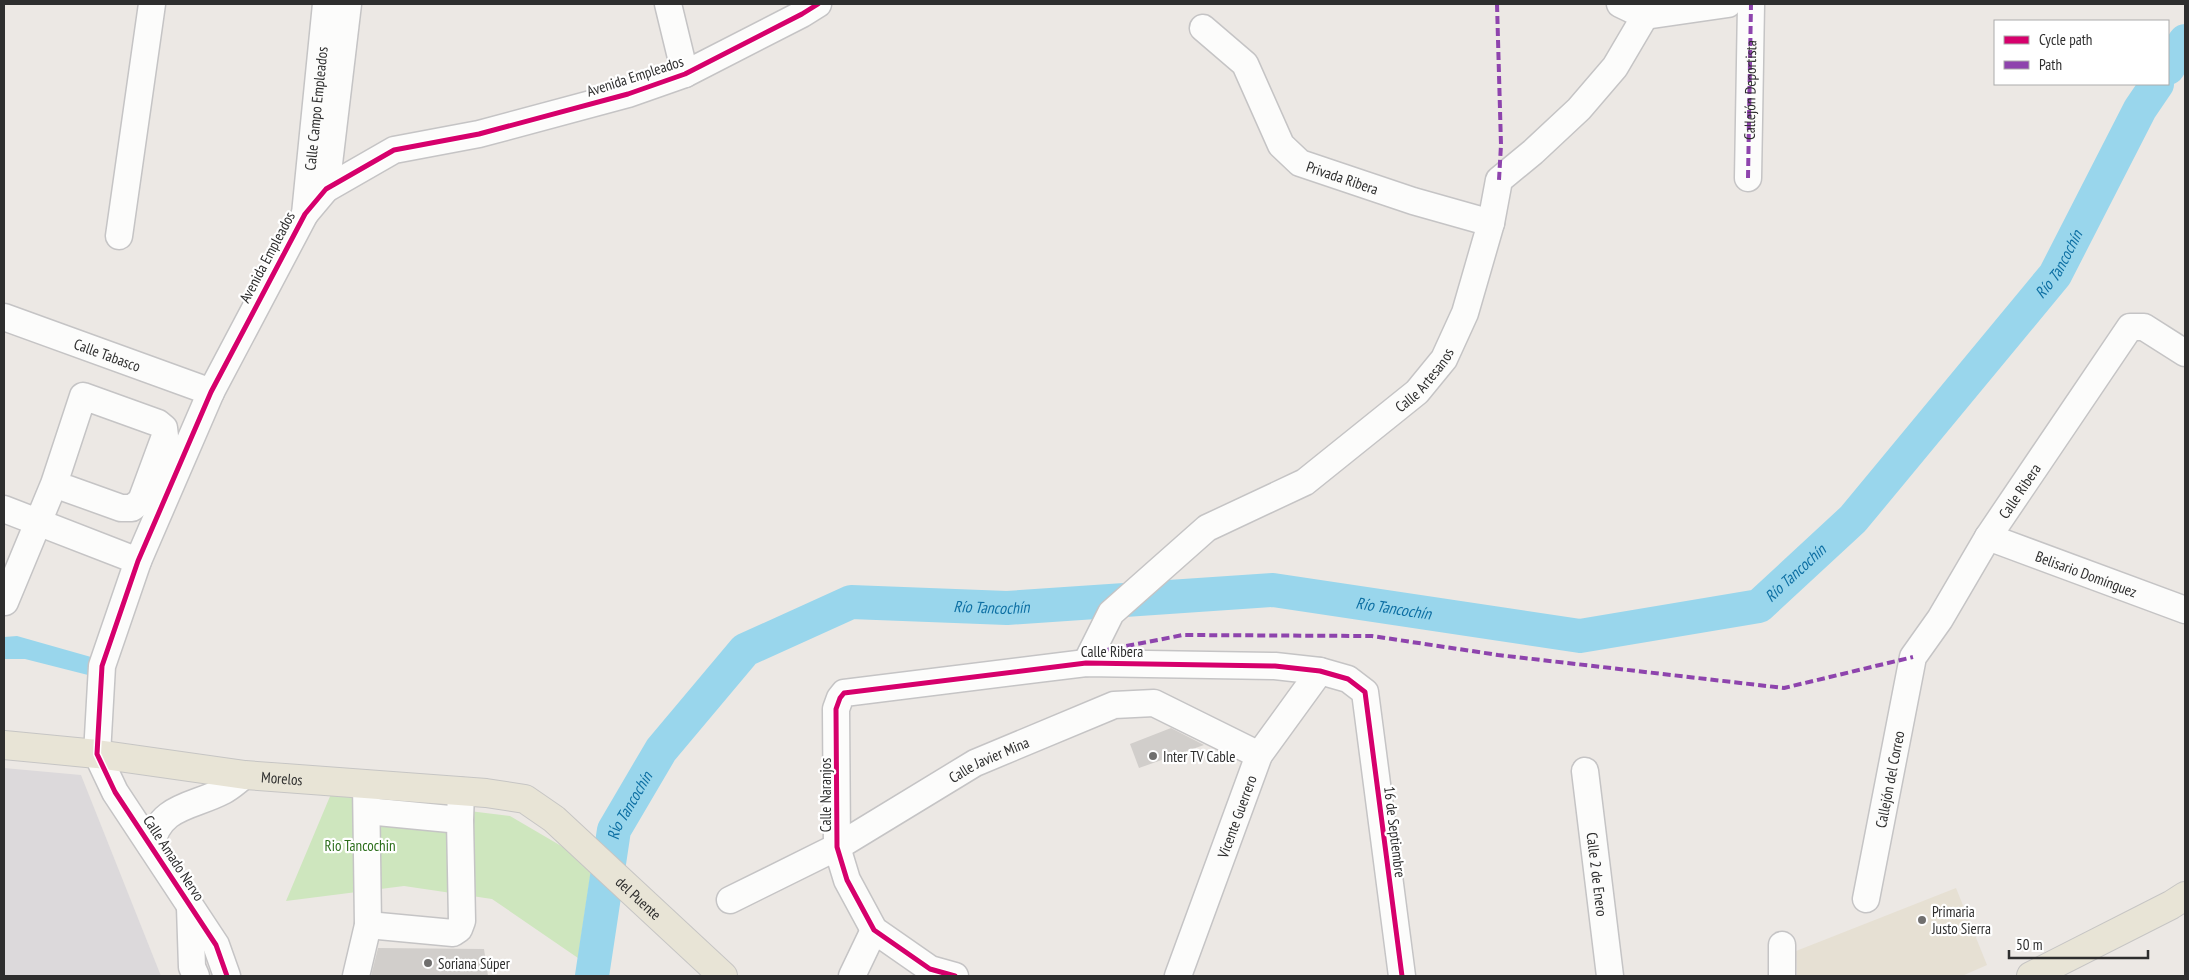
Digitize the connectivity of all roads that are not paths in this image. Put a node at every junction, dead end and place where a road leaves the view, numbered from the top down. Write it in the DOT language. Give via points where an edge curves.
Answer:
graph roads {
  1 [pos="152,4"];
  2 [pos="326,4"];
  3 [pos="348,4"];
  4 [pos="668,4"];
  5 [pos="818,4"];
  6 [pos="1620,4"];
  7 [pos="1728,4"];
  8 [pos="1751,4"];
  9 [pos="1647,10"];
  10 [pos="1203,28"];
  11 [pos="685,74"];
  12 [pos="1748,178"];
  13 [pos="326,189"];
  14 [pos="304,214"];
  15 [pos="1491,223"];
  16 [pos="119,236"];
  17 [pos="4,317"];
  18 [pos="2185,352"];
  19 [pos="211,392"];
  20 [pos="54,484"];
  21 [pos="4,509"];
  22 [pos="37,522"];
  23 [pos="1988,537"];
  24 [pos="138,560"];
  25 [pos="5,602"];
  26 [pos="2185,610"];
  27 [pos="1913,657"];
  28 [pos="1086,663"];
  29 [pos="1320,671"];
  30 [pos="1365,692"];
  31 [pos="836,709"];
  32 [pos="4,745"];
  33 [pos="97,754"];
  34 [pos="1259,755"];
  35 [pos="1586,770"];
  36 [pos="245,775"];
  37 [pos="366,784"];
  38 [pos="462,791"];
  39 [pos="367,811"];
  40 [pos="554,819"];
  41 [pos="460,820"];
  42 [pos="151,846"];
  43 [pos="837,847"];
  44 [pos="2185,896"];
  45 [pos="1866,899"];
  46 [pos="730,900"];
  47 [pos="190,907"];
  48 [pos="368,925"];
  49 [pos="874,930"];
  50 [pos="1782,945"];
  51 [pos="196,976"];
  52 [pos="227,976"];
  53 [pos="356,976"];
  54 [pos="723,976"];
  55 [pos="852,976"];
  56 [pos="955,976"];
  57 [pos="1178,976"];
  58 [pos="1402,976"];
  59 [pos="1610,976"];
  60 [pos="1782,976"];
  61 [pos="2031,976"];
  1 -- 16 [label="street"];
  2 -- 14 [label="street, Calle Campo Empleados"];
  3 -- 13 [label="street, Calle Campo Empleados"];
  4 -- 11 [label="street"];
  5 -- 11 [label="street, Avenida Empleados"];
  6 -- 9 [label="street"];
  7 -- 9 [label="street"];
  8 -- 12 [label="street, Callejón Deportista"];
  9 -- 15 [label="street, Calle Artesanos" via="1615,67 1579,109 1499,180"];
  10 -- 15 [label="street, Privada Ribera" via="1245,64 1281,145 1300,163"];
  11 -- 13 [label="street, Avenida Empleados" via="628,94 479,134 394,150"];
  13 -- 14 [label="street, Avenida Empleados"];
  14 -- 19 [label="street, Avenida Empleados"];
  15 -- 28 [label="street, Calle Artesanos" via="1464,313 1444,359 1418,392 1305,482 1207,528 1111,613"];
  17 -- 19 [label="street, Calle Tabasco"];
  18 -- 23 [label="street, Calle Ribera" via="2144,327 2130,327"];
  19 -- 24 [label="street, Avenida Empleados"];
  20 -- 20 [label="street" via="121,508 132,508 141,501 165,436 164,428 83,396"];
  20 -- 22 [label="street"];
  21 -- 22 [label="street"];
  22 -- 24 [label="street"];
  22 -- 25 [label="street"];
  23 -- 26 [label="street, Belisario Domínguez"];
  23 -- 27 [label="street, Calle Ribera" via="1940,619"];
  24 -- 33 [label="street, Avenida Empleados" via="102,666"];
  27 -- 45 [label="street, Callejón del Correo"];
  28 -- 29 [label="street, Calle Ribera" via="1275,666"];
  28 -- 31 [label="street, Calle Ribera" via="844,693"];
  29 -- 30 [label="street, Calle Ribera" via="1348,678"];
  29 -- 34 [label="street, Vicente Guerrero"];
  30 -- 58 [label="street, 16 de Septiembre"];
  31 -- 43 [label="street, Calle Naranjos"];
  32 -- 33 [label="main road, Morelos"];
  33 -- 36 [label="main road, Morelos"];
  33 -- 42 [label="street, Calle Amado Nervo" via="115,792"];
  34 -- 43 [label="street, Calle Javier Mina" via="1154,703 1114,705 975,763"];
  34 -- 57 [label="street, Vicente Guerrero"];
  35 -- 59 [label="street, Calle 2 de Enero"];
  36 -- 37 [label="main road, Morelos"];
  36 -- 42 [label="street, Calle Amado Nervo" via="224,791 173,811 158,826"];
  37 -- 38 [label="main road, Morelos"];
  37 -- 39 [label="street"];
  38 -- 40 [label="main road, Morelos" via="525,798"];
  38 -- 41 [label="street"];
  39 -- 41 [label="street"];
  39 -- 48 [label="street"];
  40 -- 54 [label="main road, del Puente"];
  41 -- 48 [label="street" via="462,921 459,929 453,933"];
  42 -- 47 [label="street, Calle Amado Nervo"];
  43 -- 46 [label="street, Calle Javier Mina"];
  43 -- 49 [label="street, Calle Naranjos" via="847,880"];
  44 -- 61 [label="main road"];
  47 -- 51 [label="street, Calle Amado Nervo" via="192,967"];
  47 -- 52 [label="street, Calle Amado Nervo" via="216,945"];
  48 -- 53 [label="street"];
  49 -- 55 [label="street"];
  49 -- 56 [label="street, Calle Naranjos" via="930,969"];
  50 -- 60 [label="street"];
}
